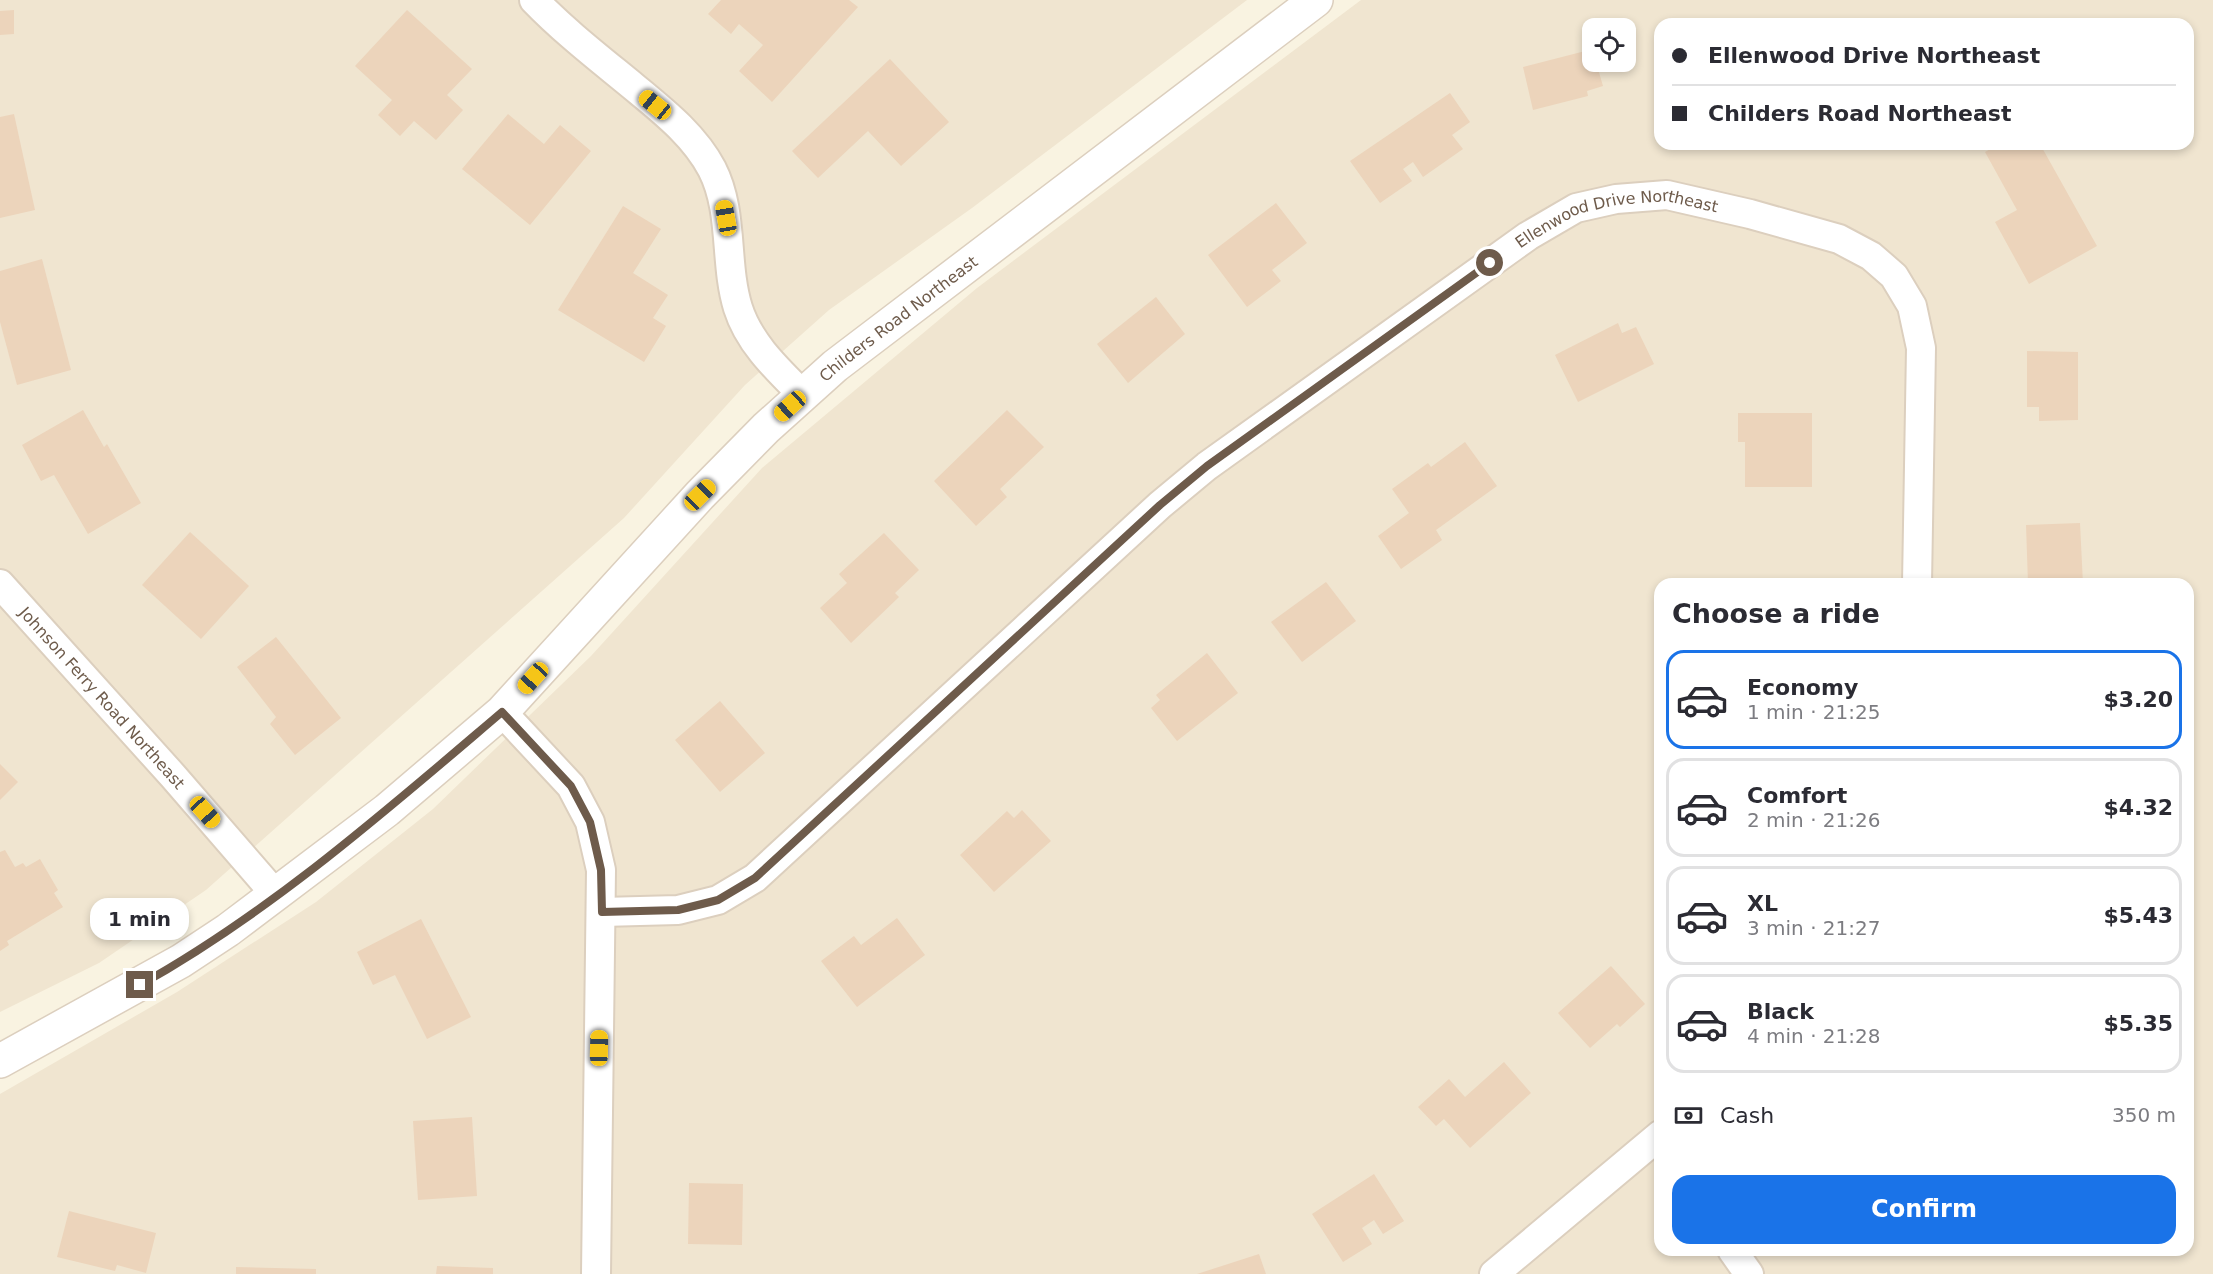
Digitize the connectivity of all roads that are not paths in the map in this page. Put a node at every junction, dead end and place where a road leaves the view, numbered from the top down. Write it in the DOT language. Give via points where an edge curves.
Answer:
graph roads {
  1 [pos="534,0"];
  2 [pos="1316,0"];
  3 [pos="803,395"];
  4 [pos="1917,578"];
  5 [pos="0,584"];
  6 [pos="502,712"];
  7 [pos="276,895"];
  8 [pos="602,912"];
  9 [pos="0,1061"];
  10 [pos="1654,1144"];
  11 [pos="1736,1256"];
  12 [pos="596,1274"];
  13 [pos="1494,1274"];
  14 [pos="1749,1274"];
  1 -- 3 [label="street" via="571,36 672,118 703,155 723,202 738,309 771,363"];
  2 -- 3 [label="street, Childers Road Northeast" via="936,287"];
  3 -- 6 [label="street, Childers Road Northeast" via="700,495"];
  4 -- 8 [label="street, Ellenwood Drive Northeast" via="1921,348 1912,306 1894,276 1871,256 1839,239 1667,195 1616,199 1576,208 1527,236 1207,466 755,878 718,900 678,910"];
  5 -- 7 [label="street, Johnson Ferry Road Northeast"];
  6 -- 7 [label="street, Childers Road Northeast" via="387,810"];
  6 -- 8 [label="street" via="571,786 590,822 601,870"];
  7 -- 9 [label="street, Childers Road Northeast" via="182,961"];
  8 -- 12 [label="street"];
  10 -- 13 [label="street"];
  11 -- 14 [label="street"];
}
